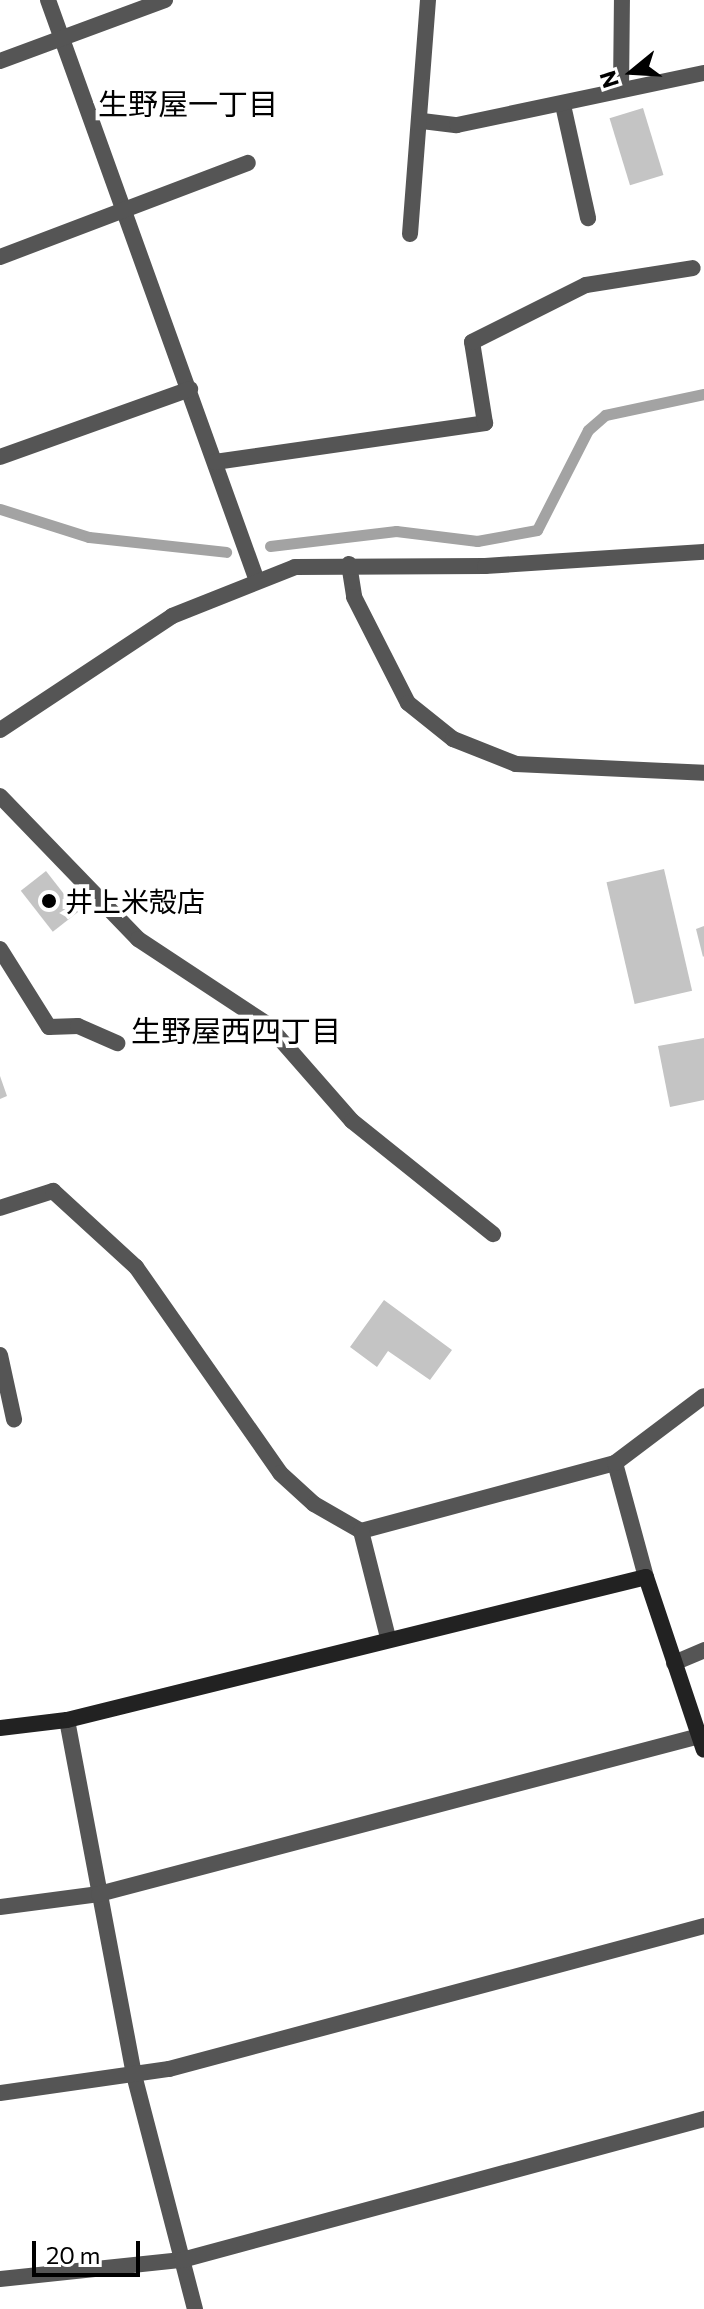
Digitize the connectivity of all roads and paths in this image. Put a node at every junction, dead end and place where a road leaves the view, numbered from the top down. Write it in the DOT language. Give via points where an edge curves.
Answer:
graph roads {
  1 [pos="48,0"];
  2 [pos="165,0"];
  3 [pos="428,0"];
  4 [pos="622,0"];
  5 [pos="62,39"];
  6 [pos="0,61"];
  7 [pos="704,73"];
  8 [pos="621,90"];
  9 [pos="563,105"];
  10 [pos="422,121"];
  11 [pos="248,163"];
  12 [pos="123,212"];
  13 [pos="588,218"];
  14 [pos="410,234"];
  15 [pos="0,257"];
  16 [pos="693,268"];
  17 [pos="190,389"];
  18 [pos="0,457"];
  19 [pos="215,462"];
  20 [pos="704,552"];
  21 [pos="349,564"];
  22 [pos="256,578"];
  23 [pos="0,730"];
  24 [pos="704,773"];
  25 [pos="0,796"];
  26 [pos="0,949"];
  27 [pos="117,1043"];
  28 [pos="0,1208"];
  29 [pos="493,1234"];
  30 [pos="0,1355"];
  31 [pos="704,1396"];
  32 [pos="14,1419"];
  33 [pos="615,1463"];
  34 [pos="361,1531"];
  35 [pos="646,1577"];
  36 [pos="388,1638"];
  37 [pos="704,1650"];
  38 [pos="674,1663"];
  39 [pos="67,1720"];
  40 [pos="0,1728"];
  41 [pos="702,1743"];
  42 [pos="99,1894"];
  43 [pos="0,1907"];
  44 [pos="704,1926"];
  45 [pos="134,2075"];
  46 [pos="0,2093"];
  47 [pos="704,2119"];
  48 [pos="182,2260"];
  49 [pos="0,2279"];
  50 [pos="195,2309"];
  1 -- 5 [label="street"];
  2 -- 5 [label="street"];
  3 -- 10 [label="street"];
  4 -- 8 [label="street"];
  5 -- 6 [label="street"];
  5 -- 12 [label="street"];
  7 -- 8 [label="street"];
  8 -- 9 [label="street"];
  9 -- 10 [label="street" via="457,125"];
  9 -- 13 [label="street"];
  10 -- 14 [label="street"];
  11 -- 12 [label="street"];
  12 -- 15 [label="street"];
  12 -- 17 [label="street"];
  16 -- 19 [label="street" via="586,285 472,342 485,423"];
  17 -- 18 [label="street"];
  17 -- 19 [label="street"];
  19 -- 22 [label="street"];
  20 -- 21 [label="street" via="485,566"];
  21 -- 22 [label="street"];
  21 -- 24 [label="street" via="354,597 408,703 453,739 516,764"];
  22 -- 23 [label="street" via="172,616"];
  25 -- 29 [label="street" via="138,939 267,1024 352,1121"];
  26 -- 27 [label="street" via="49,1027 78,1026"];
  28 -- 34 [label="street" via="53,1191 136,1267 280,1473"];
  30 -- 32 [label="street"];
  31 -- 33 [label="street"];
  33 -- 34 [label="street"];
  33 -- 35 [label="street"];
  34 -- 36 [label="street"];
  35 -- 36 [label="street"];
  35 -- 38 [label="street"];
  36 -- 39 [label="street"];
  37 -- 38 [label="street"];
  38 -- 41 [label="street"];
  39 -- 40 [label="street"];
  39 -- 42 [label="street"];
  41 -- 42 [label="street"];
  42 -- 43 [label="street"];
  42 -- 45 [label="street"];
  44 -- 45 [label="street"];
  45 -- 46 [label="street"];
  45 -- 48 [label="street"];
  47 -- 48 [label="street"];
  48 -- 49 [label="street"];
  48 -- 50 [label="street"];
}
